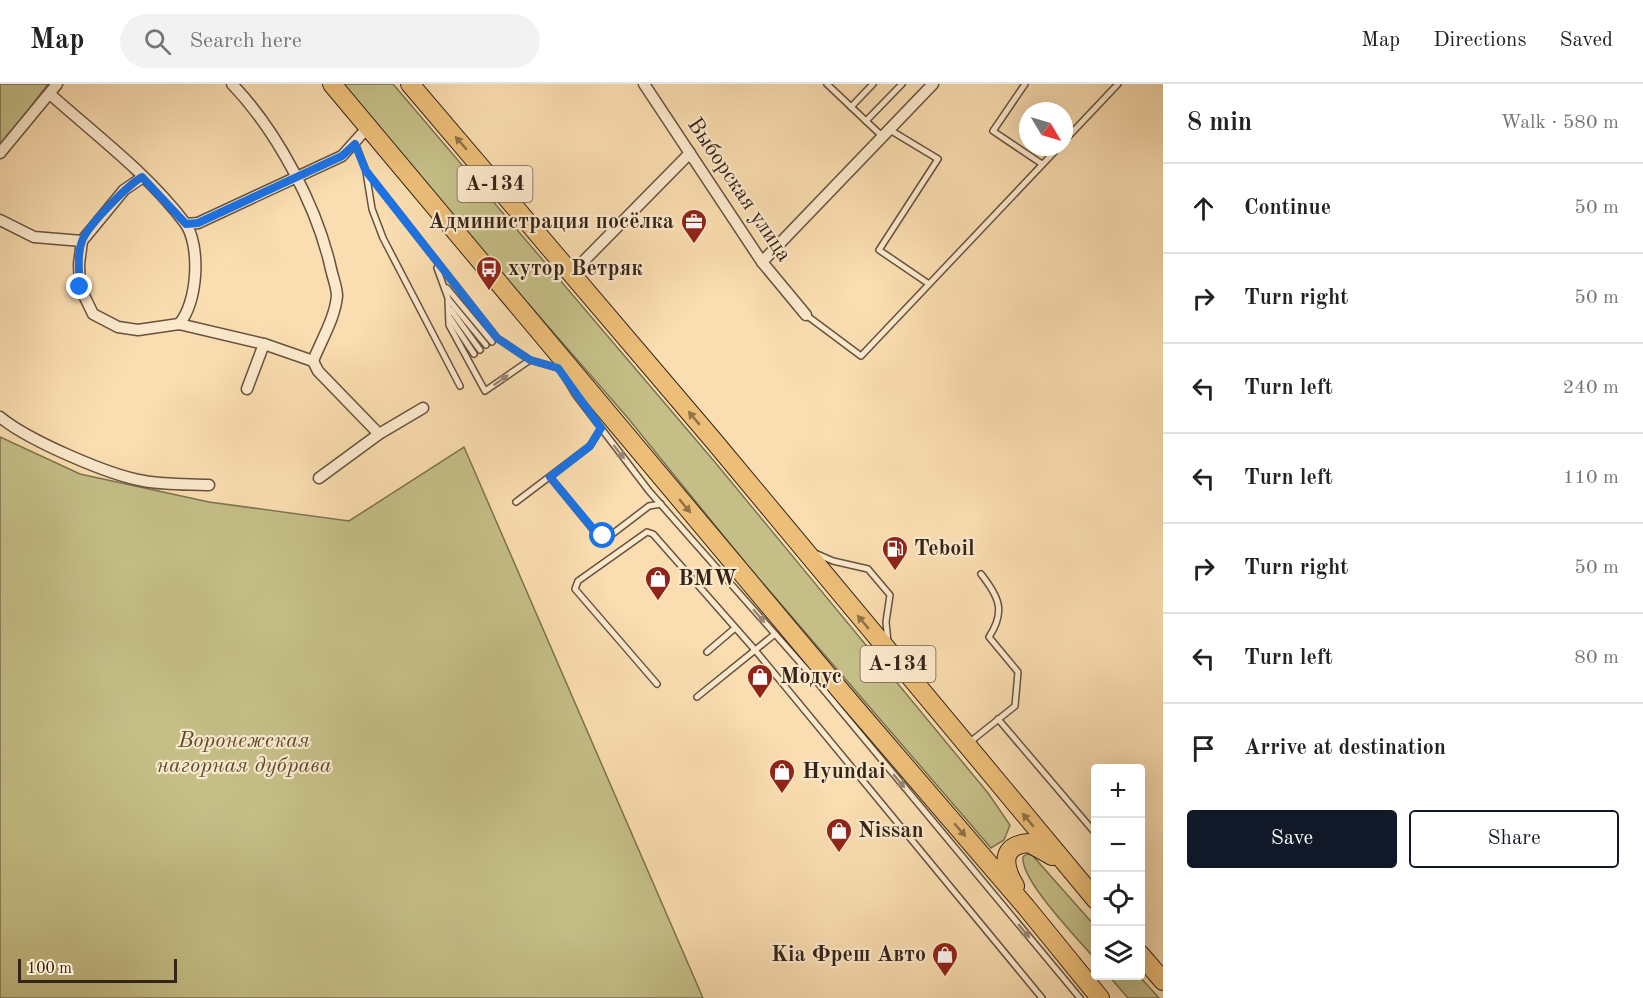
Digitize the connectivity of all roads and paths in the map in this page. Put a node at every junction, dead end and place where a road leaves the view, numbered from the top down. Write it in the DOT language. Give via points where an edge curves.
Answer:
graph roads {
  1 [pos="57,84"];
  2 [pos="232,84"];
  3 [pos="332,84"];
  4 [pos="412,84"];
  5 [pos="644,84"];
  6 [pos="827,84"];
  7 [pos="873,84"];
  8 [pos="902,84"];
  9 [pos="933,84"];
  10 [pos="1025,84"];
  11 [pos="1118,84"];
  12 [pos="51,95"];
  13 [pos="851,107"];
  14 [pos="866,121"];
  15 [pos="368,127"];
  16 [pos="1073,132"];
  17 [pos="885,133"];
  18 [pos="355,144"];
  19 [pos="0,153"];
  20 [pos="690,153"];
  21 [pos="1050,156"];
  22 [pos="1042,164"];
  23 [pos="366,171"];
  24 [pos="142,177"];
  25 [pos="297,178"];
  26 [pos="0,220"];
  27 [pos="186,224"];
  28 [pos="82,241"];
  29 [pos="433,259"];
  30 [pos="762,262"];
  31 [pos="571,274"];
  32 [pos="929,284"];
  33 [pos="446,287"];
  34 [pos="448,298"];
  35 [pos="450,308"];
  36 [pos="806,315"];
  37 [pos="450,318"];
  38 [pos="179,324"];
  39 [pos="541,333"];
  40 [pos="492,342"];
  41 [pos="264,344"];
  42 [pos="480,350"];
  43 [pos="474,354"];
  44 [pos="468,359"];
  45 [pos="530,360"];
  46 [pos="313,361"];
  47 [pos="558,368"];
  48 [pos="460,386"];
  49 [pos="247,390"];
  50 [pos="423,408"];
  51 [pos="0,417"];
  52 [pos="601,428"];
  53 [pos="379,434"];
  54 [pos="550,477"];
  55 [pos="319,478"];
  56 [pos="209,485"];
  57 [pos="516,502"];
  58 [pos="661,504"];
  59 [pos="800,545"];
  60 [pos="981,574"];
  61 [pos="735,628"];
  62 [pos="775,634"];
  63 [pos="755,650"];
  64 [pos="707,652"];
  65 [pos="888,652"];
  66 [pos="657,684"];
  67 [pos="697,697"];
  68 [pos="998,719"];
  69 [pos="966,746"];
  70 [pos="1091,829"];
  71 [pos="1066,865"];
  72 [pos="1091,895"];
  73 [pos="1026,907"];
  74 [pos="1145,960"];
  75 [pos="1163,981"];
  76 [pos="1042,998"];
  77 [pos="1080,998"];
  78 [pos="1100,998"];
  1 -- 12 [label="street"];
  2 -- 25 [label="street" via="250,104"];
  3 -- 15 [label="highway, А-134"];
  31 -- 4 [label="highway, А-134, one-way"];
  5 -- 20 [label="street, Выборская улица"];
  6 -- 13 [label="lane"];
  7 -- 13 [label="lane"];
  8 -- 14 [label="lane"];
  9 -- 17 [label="street"];
  10 -- 22 [label="lane" via="993,131"];
  11 -- 16 [label="lane"];
  12 -- 19 [label="street"];
  12 -- 24 [label="street"];
  13 -- 14 [label="lane"];
  14 -- 17 [label="lane"];
  15 -- 18 [label="street"];
  15 -- 39 [label="highway, А-134"];
  17 -- 30 [label="street"];
  17 -- 32 [label="lane" via="938,159 879,250"];
  18 -- 23 [label="lane"];
  18 -- 25 [label="street" via="342,156"];
  20 -- 30 [label="street, Выборская улица"];
  20 -- 31 [label="street"];
  21 -- 22 [label="lane"];
  22 -- 32 [label="lane"];
  23 -- 29 [label="lane"];
  23 -- 48 [label="lane" via="372,208 383,238"];
  24 -- 27 [label="street"];
  24 -- 28 [label="street" via="124,190"];
  25 -- 27 [label="street" via="198,223"];
  25 -- 46 [label="street" via="326,244 337,294"];
  26 -- 28 [label="street" via="34,237"];
  27 -- 38 [label="street" via="194,250 195,277 191,300"];
  28 -- 38 [label="street" via="80,287 93,315 118,327 138,330"];
  29 -- 33 [label="lane"];
  29 -- 40 [label="lane"];
  30 -- 36 [label="street, Выборская улица"];
  59 -- 31 [label="highway, А-134, one-way"];
  32 -- 36 [label="lane" via="861,356"];
  33 -- 34 [label="lane"];
  33 -- 40 [label="lane"];
  34 -- 35 [label="lane"];
  34 -- 40 [label="lane"];
  35 -- 37 [label="lane"];
  35 -- 42 [label="lane"];
  37 -- 43 [label="lane"];
  37 -- 44 [label="lane" via="449,325"];
  38 -- 41 [label="street"];
  39 -- 47 [label="lane"];
  39 -- 73 [label="highway, А-134, one-way" via="837,688"];
  40 -- 42 [label="lane"];
  40 -- 45 [label="lane"];
  41 -- 46 [label="street"];
  41 -- 49 [label="street"];
  42 -- 43 [label="lane"];
  43 -- 44 [label="lane"];
  44 -- 45 [label="lane, one-way" via="485,391"];
  45 -- 47 [label="lane"];
  46 -- 53 [label="street" via="318,372"];
  47 -- 52 [label="lane"];
  50 -- 53 [label="street"];
  51 -- 56 [label="street" via="30,436 112,472 144,482"];
  52 -- 54 [label="lane" via="590,446"];
  52 -- 58 [label="lane, one-way"];
  53 -- 55 [label="street"];
  54 -- 57 [label="lane"];
  54 -- 58 [label="lane" via="603,536 611,535 649,506"];
  58 -- 62 [label="lane, one-way"];
  65 -- 59 [label="highway, А-134, one-way"];
  59 -- 65 [label="lane" via="832,561 868,569 890,595 886,622"];
  60 -- 68 [label="lane" via="997,594 999,622 989,637 1018,672 1015,706"];
  61 -- 63 [label="lane"];
  61 -- 64 [label="lane"];
  61 -- 66 [label="lane" via="650,532 578,582 575,589"];
  62 -- 63 [label="lane"];
  62 -- 77 [label="lane, one-way"];
  63 -- 67 [label="lane"];
  63 -- 76 [label="lane"];
  65 -- 69 [label="highway, А-134"];
  68 -- 69 [label="lane"];
  68 -- 70 [label="lane"];
  71 -- 69 [label="highway, А-134, one-way"];
  71 -- 72 [label="highway, А-134"];
  71 -- 73 [label="highway, А-134" via="1029,843 1012,848 1006,856 1006,867"];
  73 -- 78 [label="highway, А-134"];
  74 -- 75 [label="highway"];
}
